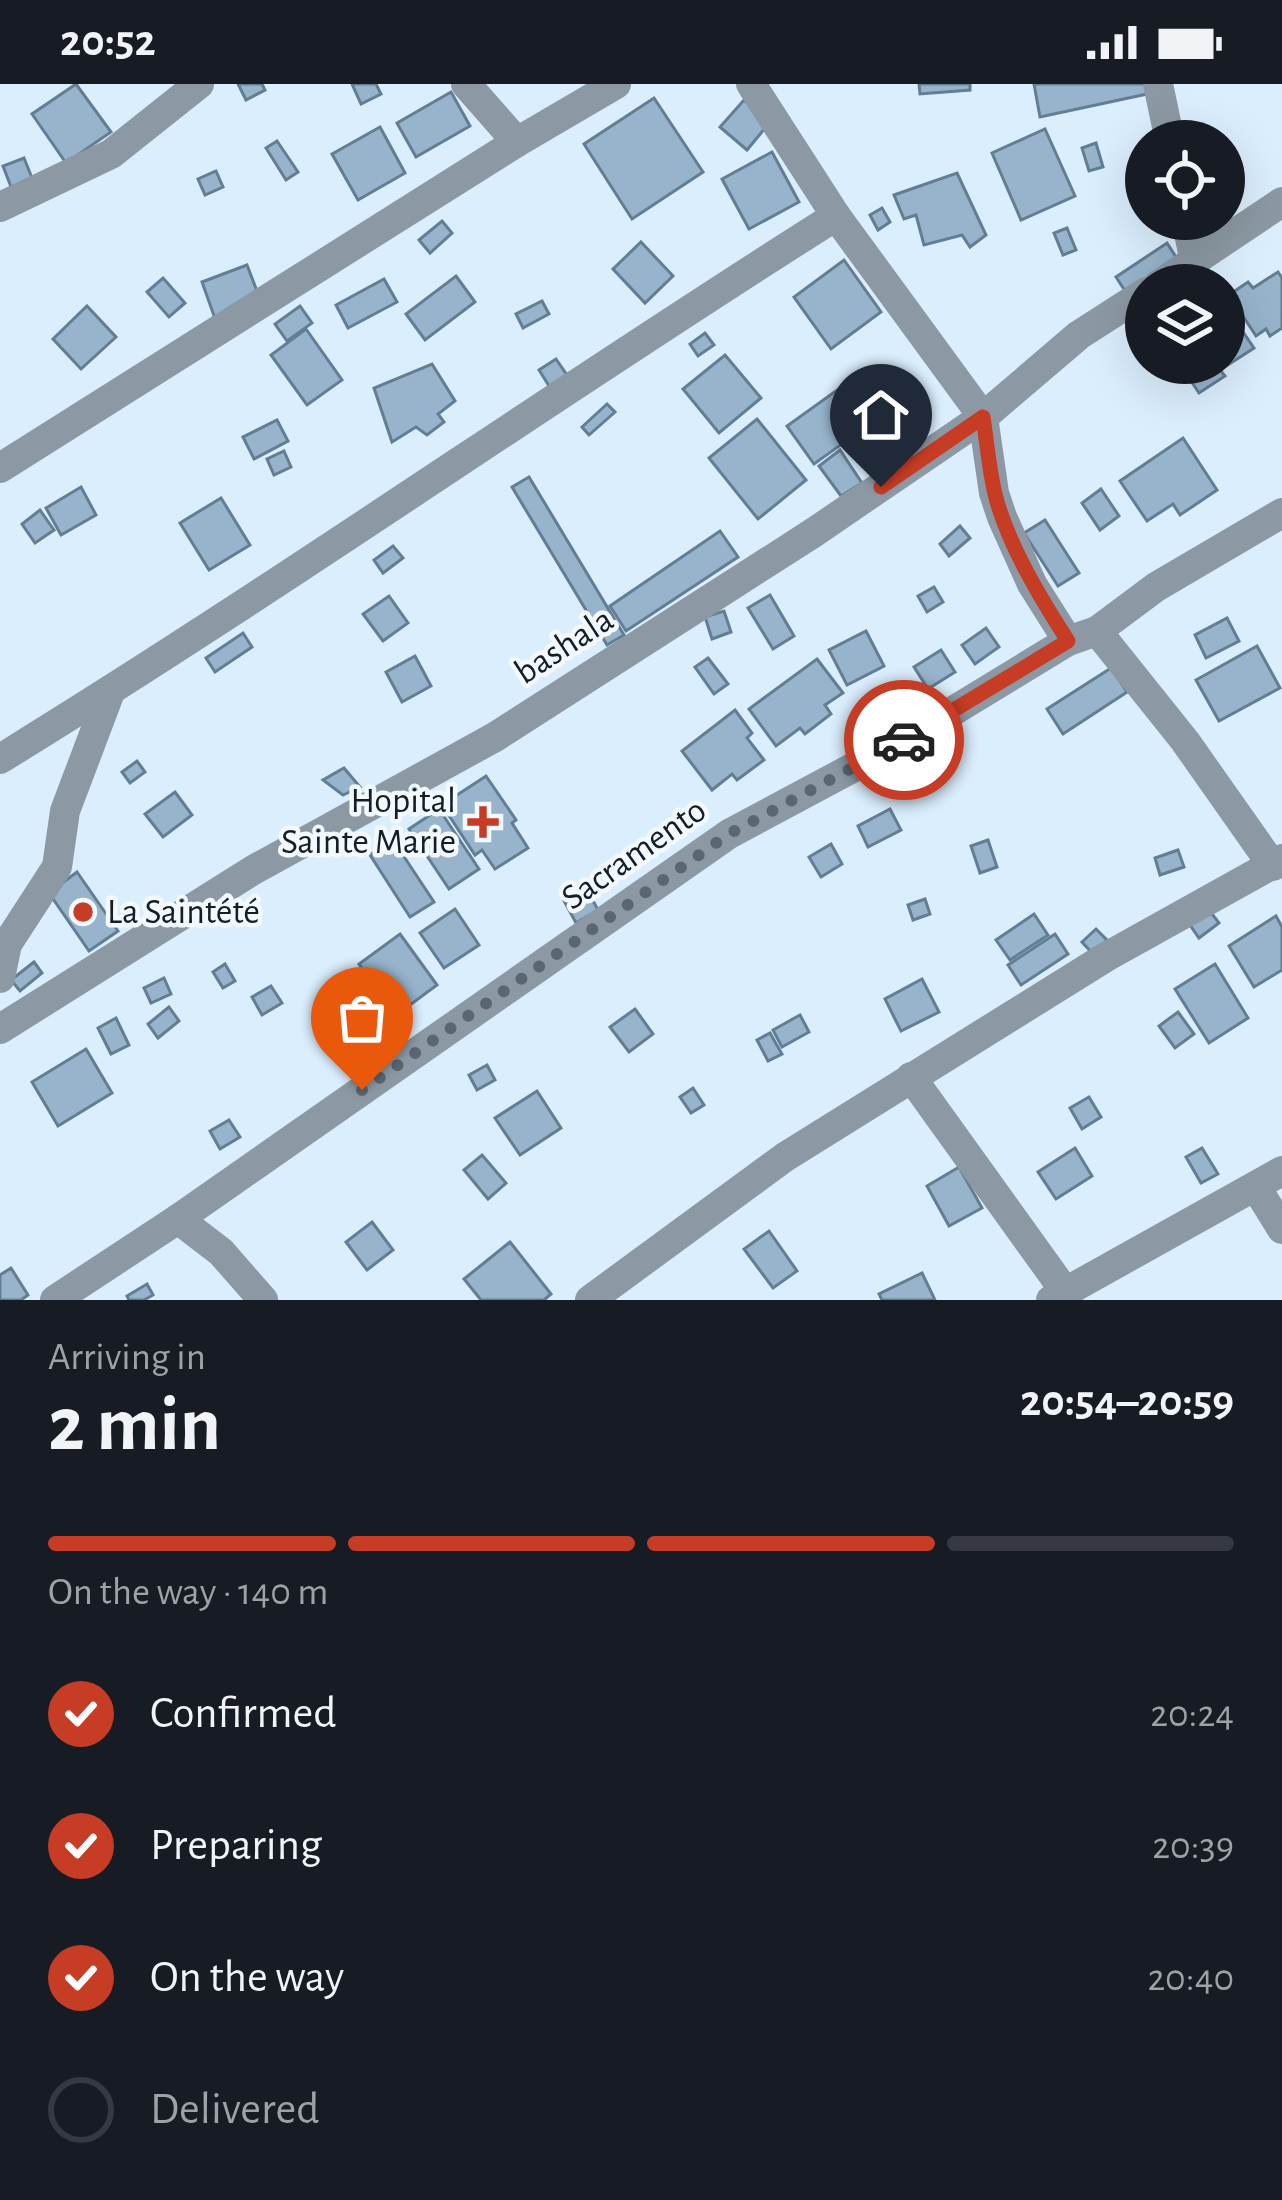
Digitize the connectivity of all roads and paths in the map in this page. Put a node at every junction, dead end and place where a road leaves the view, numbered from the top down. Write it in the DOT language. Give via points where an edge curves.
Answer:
graph roads {
  1 [pos="199,84"];
  2 [pos="466,84"];
  3 [pos="616,84"];
  4 [pos="751,84"];
  5 [pos="1158,84"];
  6 [pos="1166,120"];
  7 [pos="517,142"];
  8 [pos="1282,202"];
  9 [pos="0,207"];
  10 [pos="836,216"];
  11 [pos="1190,240"];
  12 [pos="1195,262"];
  13 [pos="1192,264"];
  14 [pos="1125,305"];
  15 [pos="983,417"];
  16 [pos="0,468"];
  17 [pos="1282,513"];
  18 [pos="1083,636"];
  19 [pos="110,692"];
  20 [pos="0,759"];
  21 [pos="1278,863"];
  22 [pos="0,978"];
  23 [pos="0,1029"];
  24 [pos="911,1078"];
  25 [pos="1269,1179"];
  26 [pos="178,1219"];
  27 [pos="1282,1229"];
  28 [pos="1058,1295"];
  29 [pos="55,1300"];
  30 [pos="263,1300"];
  31 [pos="590,1300"];
  1 -- 9 [label="street" via="111,154"];
  2 -- 7 [label="street"];
  3 -- 7 [label="street"];
  4 -- 10 [label="street"];
  5 -- 6 [label="street"];
  7 -- 16 [label="street"];
  8 -- 12 [label="street"];
  10 -- 15 [label="street"];
  10 -- 19 [label="street"];
  11 -- 12 [label="street"];
  12 -- 13 [label="street"];
  14 -- 15 [label="street, bashala"];
  15 -- 18 [label="street" via="994,493 1032,584"];
  15 -- 23 [label="street, bashala" via="495,737 255,869"];
  17 -- 18 [label="street, Sacramento"];
  18 -- 21 [label="street" via="1185,741"];
  18 -- 26 [label="street, Sacramento" via="729,834"];
  19 -- 20 [label="street"];
  19 -- 22 [label="street" via="65,811 60,859 8,944"];
  21 -- 24 [label="street"];
  24 -- 28 [label="street"];
  24 -- 31 [label="street" via="785,1157"];
  25 -- 27 [label="street"];
  25 -- 28 [label="street"];
  26 -- 29 [label="street, Sacramento"];
  26 -- 30 [label="street"];
}
